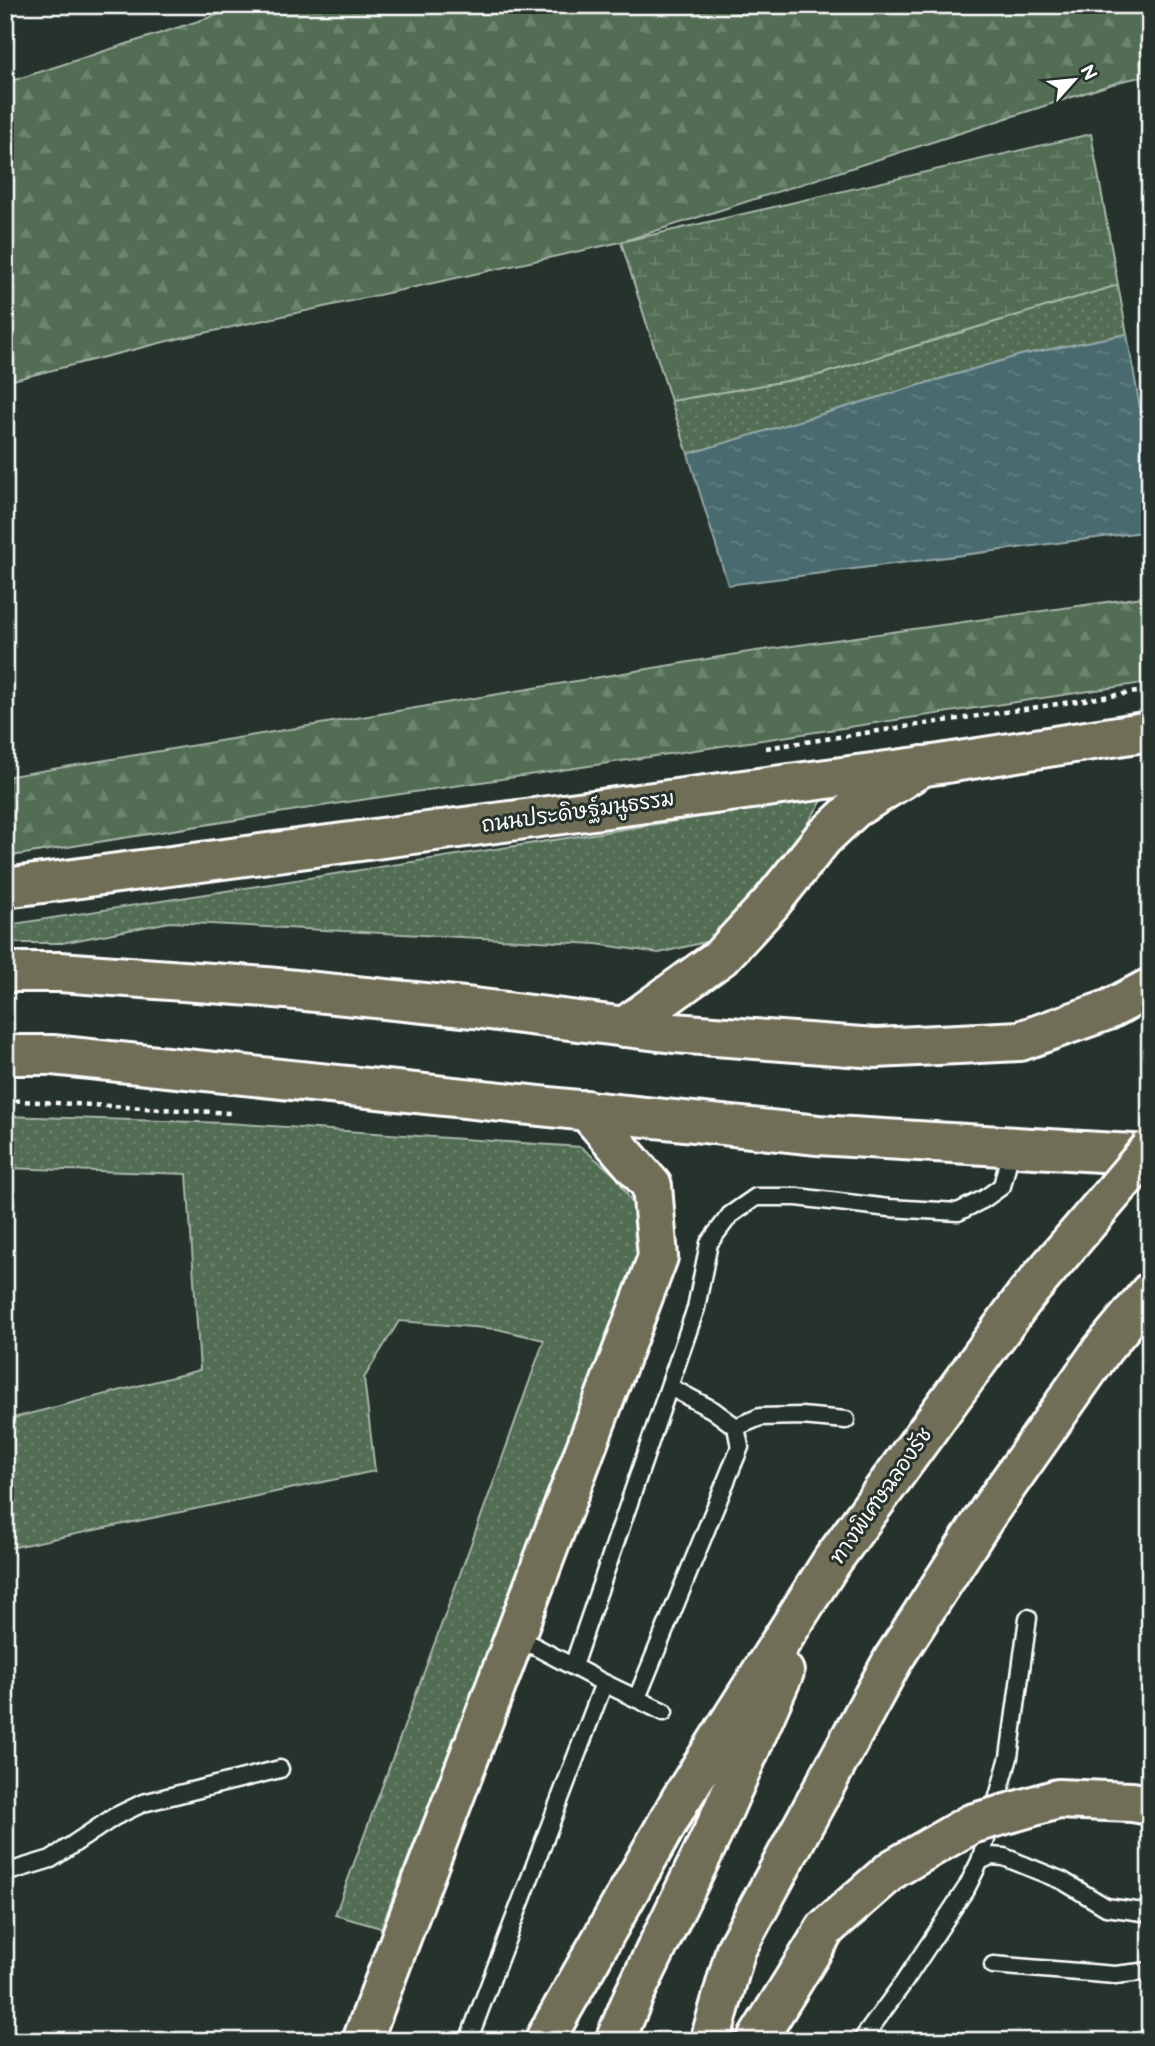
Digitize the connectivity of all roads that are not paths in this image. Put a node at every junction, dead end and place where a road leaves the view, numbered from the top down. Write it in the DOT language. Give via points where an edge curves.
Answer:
graph roads {
  1 [pos="1150,731"];
  2 [pos="923,766"];
  3 [pos="5,888"];
  4 [pos="5,972"];
  5 [pos="1150,988"];
  6 [pos="624,1027"];
  7 [pos="5,1055"];
  8 [pos="586,1110"];
  9 [pos="1012,1146"];
  10 [pos="1150,1149"];
  11 [pos="1150,1155"];
  12 [pos="1150,1292"];
  13 [pos="670,1387"];
  14 [pos="846,1420"];
  15 [pos="736,1427"];
  16 [pos="832,1561"];
  17 [pos="1028,1618"];
  18 [pos="515,1636"];
  19 [pos="573,1666"];
  20 [pos="604,1683"];
  21 [pos="637,1698"];
  22 [pos="664,1712"];
  23 [pos="280,1769"];
  24 [pos="1150,1805"];
  25 [pos="980,1861"];
  26 [pos="5,1873"];
  27 [pos="1150,1913"];
  28 [pos="993,1965"];
  29 [pos="1150,1971"];
  30 [pos="362,2041"];
  31 [pos="468,2041"];
  32 [pos="544,2041"];
  33 [pos="615,2041"];
  34 [pos="710,2041"];
  35 [pos="756,2041"];
  36 [pos="861,2041"];
  1 -- 2 [label="main road, ถนนประดิษฐ์มนูธรรม"];
  2 -- 3 [label="main road, ถนนประดิษฐ์มนูธรรม"];
  2 -- 6 [label="main road" via="856,808 822,838 721,957"];
  4 -- 6 [label="main road" via="266,987"];
  5 -- 6 [label="main road" via="1108,1010 1020,1041 876,1048"];
  7 -- 8 [label="main road" via="66,1057"];
  8 -- 9 [label="main road" via="818,1135"];
  8 -- 18 [label="main road" via="652,1186 658,1257"];
  9 -- 11 [label="main road"];
  9 -- 13 [label="lane" via="1002,1186 958,1212 756,1197 730,1215 709,1243 696,1308"];
  10 -- 16 [label="main road, ทางพิเศษฉลองรัช, bridge" via="1026,1296"];
  12 -- 34 [label="main road" via="1102,1350 989,1511 894,1658 736,1949"];
  13 -- 15 [label="lane"];
  13 -- 19 [label="lane"];
  14 -- 15 [label="lane" via="760,1417"];
  15 -- 21 [label="lane" via="740,1447"];
  16 -- 32 [label="main road" via="681,1799"];
  16 -- 33 [label="main road, ทางพิเศษฉลองรัช" via="718,1824"];
  17 -- 25 [label="lane" via="1009,1757"];
  18 -- 19 [label="lane"];
  18 -- 30 [label="main road"];
  19 -- 20 [label="lane"];
  20 -- 21 [label="lane"];
  20 -- 31 [label="lane"];
  21 -- 22 [label="lane"];
  23 -- 26 [label="lane" via="144,1804 114,1817 51,1859"];
  24 -- 35 [label="main road, bridge" via="1058,1799 971,1824 893,1869 826,1928"];
  25 -- 27 [label="lane" via="1004,1857 1063,1881 1107,1906"];
  25 -- 36 [label="lane"];
  28 -- 29 [label="lane" via="1115,1975"];
}
